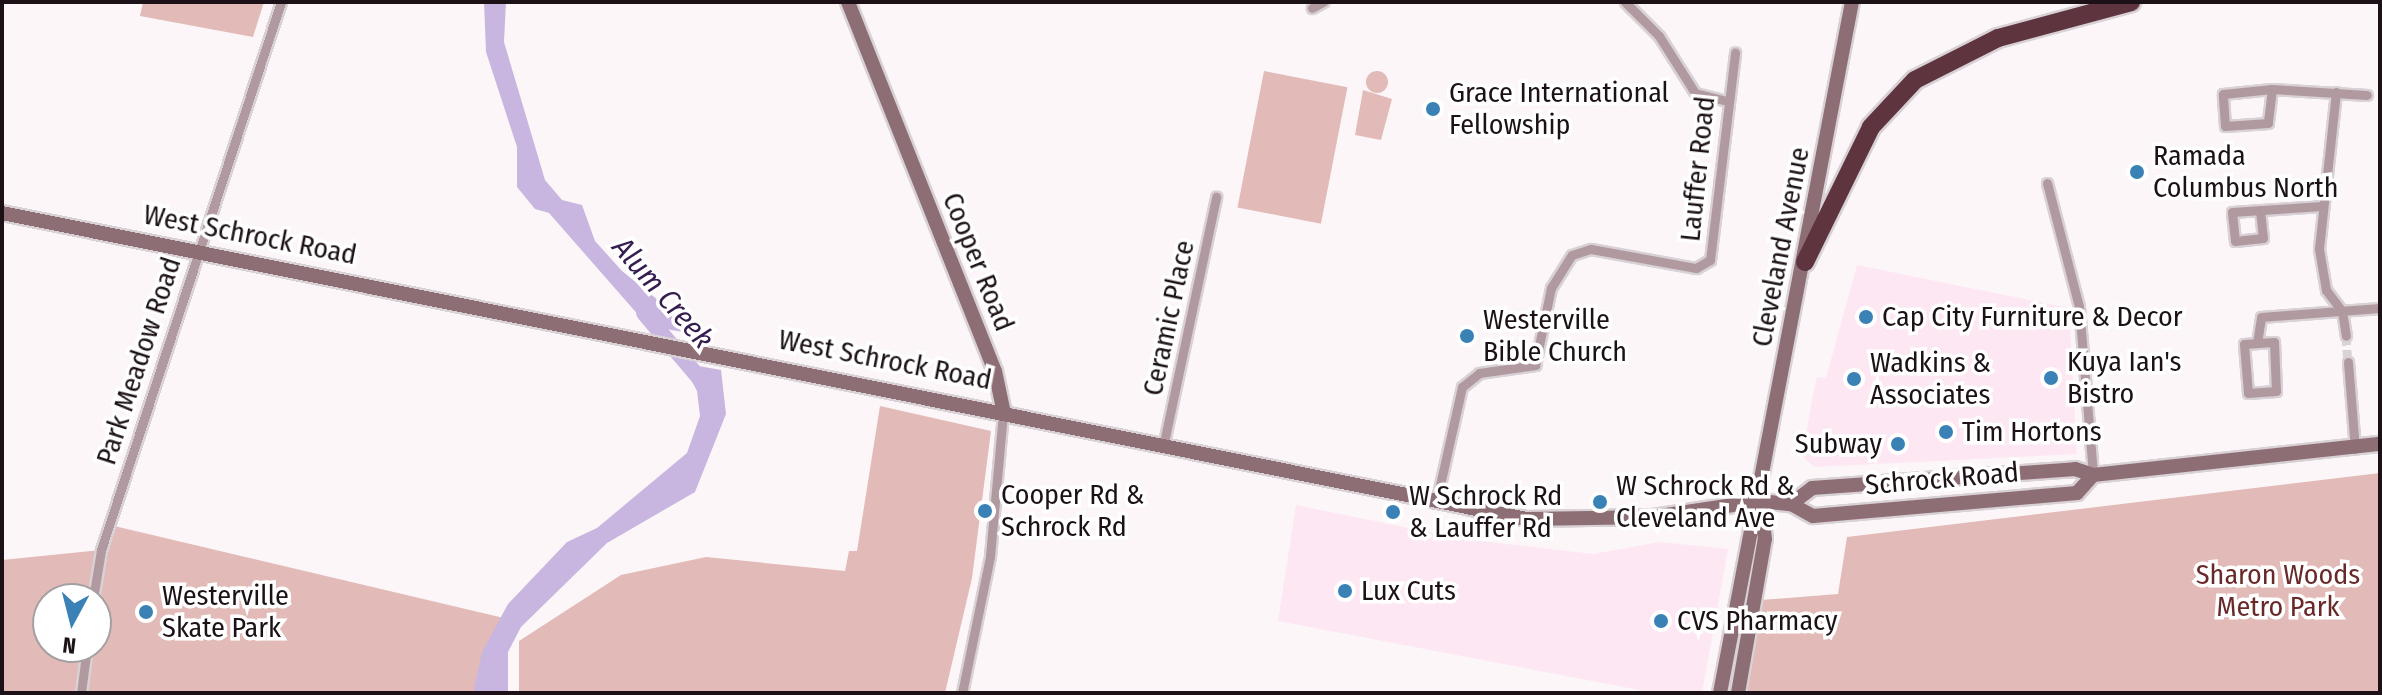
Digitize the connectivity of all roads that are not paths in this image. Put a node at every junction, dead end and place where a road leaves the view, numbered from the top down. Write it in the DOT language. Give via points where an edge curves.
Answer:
graph roads {
  1 [pos="281,2"];
  2 [pos="848,2"];
  3 [pos="1323,2"];
  4 [pos="1625,2"];
  5 [pos="1852,2"];
  6 [pos="2131,2"];
  7 [pos="1312,8"];
  8 [pos="1735,52"];
  9 [pos="2272,89"];
  10 [pos="2336,92"];
  11 [pos="2367,95"];
  12 [pos="1726,101"];
  13 [pos="2047,183"];
  14 [pos="1216,197"];
  15 [pos="2322,206"];
  16 [pos="2260,210"];
  17 [pos="2,213"];
  18 [pos="198,251"];
  19 [pos="1805,262"];
  20 [pos="2380,308"];
  21 [pos="2342,311"];
  22 [pos="2346,336"];
  23 [pos="2257,343"];
  24 [pos="2348,362"];
  25 [pos="1003,410"];
  26 [pos="2380,444"];
  27 [pos="1163,447"];
  28 [pos="2355,449"];
  29 [pos="2093,475"];
  30 [pos="1760,501"];
  31 [pos="1436,503"];
  32 [pos="1791,504"];
  33 [pos="96,583"];
  34 [pos="85,663"];
  35 [pos="81,693"];
  36 [pos="962,693"];
  37 [pos="1720,693"];
  38 [pos="1738,693"];
  1 -- 18 [label="street, Park Meadow Road"];
  2 -- 25 [label="main road, Cooper Road" via="995,371"];
  3 -- 7 [label="street"];
  4 -- 12 [label="street" via="1659,36 1695,93"];
  5 -- 19 [label="main road, Cleveland Avenue"];
  6 -- 19 [label="highway" via="1998,38 1915,80 1871,127"];
  8 -- 12 [label="street, Lauffer Road"];
  9 -- 9 [label="street" via="2223,94 2225,126 2268,123"];
  9 -- 10 [label="street"];
  10 -- 11 [label="street"];
  10 -- 15 [label="street"];
  12 -- 31 [label="street, Lauffer Road" via="1710,260 1696,268 1591,249 1572,255 1551,288 1535,365 1479,373 1462,387"];
  13 -- 29 [label="street" via="2079,307"];
  14 -- 27 [label="street, Ceramic Place"];
  15 -- 16 [label="street"];
  15 -- 21 [label="street" via="2326,290"];
  16 -- 16 [label="street" via="2232,212 2235,241 2263,238"];
  17 -- 18 [label="main road, West Schrock Road"];
  18 -- 25 [label="main road, West Schrock Road"];
  18 -- 33 [label="street, Park Meadow Road" via="101,550"];
  19 -- 30 [label="main road, Cleveland Avenue"];
  20 -- 21 [label="street"];
  21 -- 22 [label="street"];
  21 -- 23 [label="street" via="2261,317"];
  23 -- 23 [label="street" via="2274,342 2276,391 2248,393 2244,344"];
  24 -- 28 [label="street"];
  25 -- 27 [label="main road, West Schrock Road"];
  25 -- 36 [label="street, Cooper Road" via="990,556"];
  26 -- 28 [label="main road, Schrock Road"];
  27 -- 31 [label="main road, West Schrock Road"];
  28 -- 29 [label="main road, Schrock Road"];
  29 -- 32 [label="main road, Schrock Road" via="2075,469 1812,488"];
  29 -- 32 [label="main road, Schrock Road" via="2077,493 1813,516"];
  30 -- 31 [label="main road, West Schrock Road" via="1605,520 1527,519"];
  30 -- 32 [label="main road, Schrock Road"];
  30 -- 37 [label="main road" via="1746,540"];
  30 -- 38 [label="main road" via="1765,539"];
  34 -- 35 [label="street"];
}
